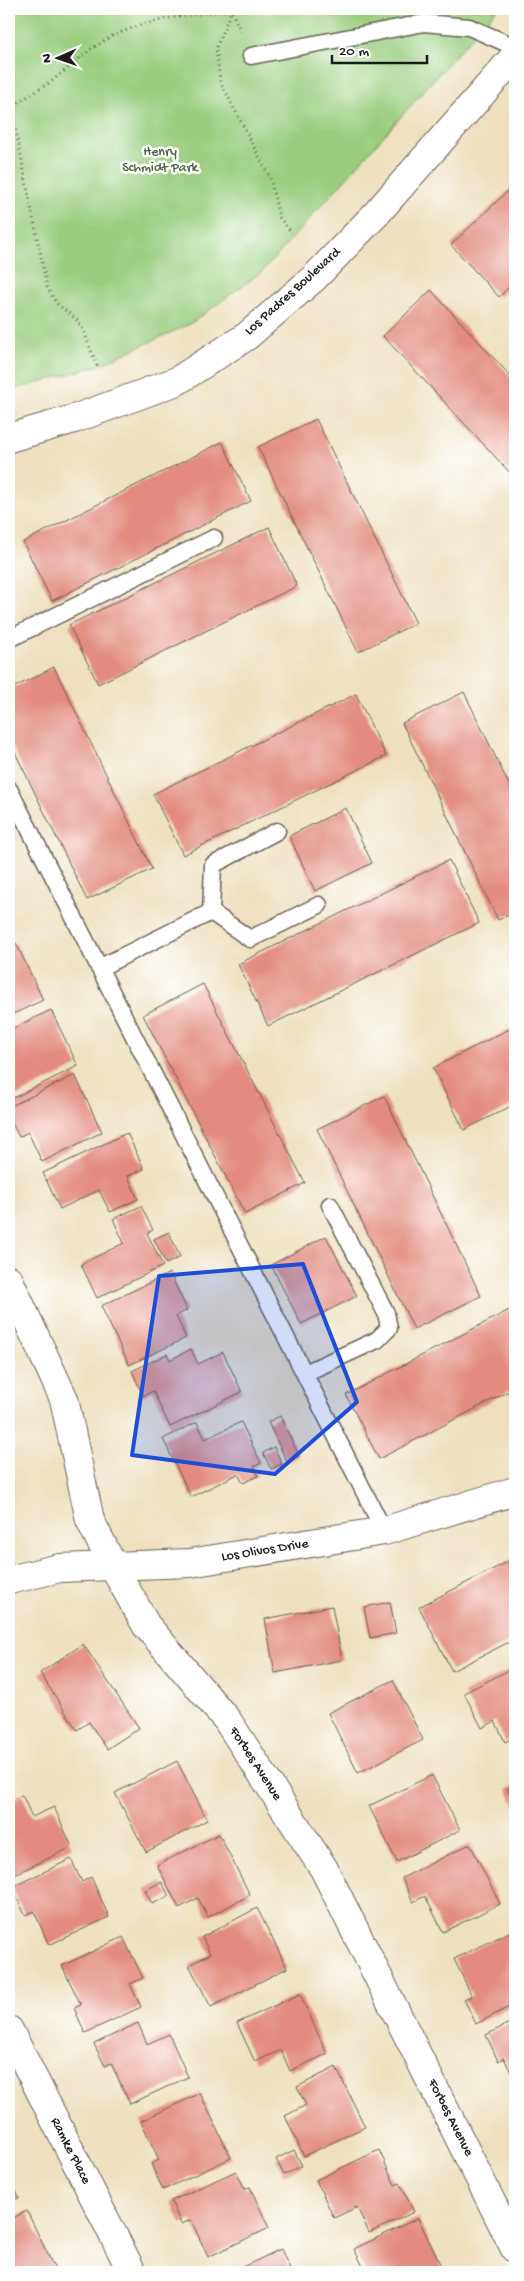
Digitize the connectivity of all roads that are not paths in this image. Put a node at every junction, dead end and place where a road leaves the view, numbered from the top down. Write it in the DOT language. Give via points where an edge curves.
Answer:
graph roads {
  1 [pos="515,47"];
  2 [pos="251,56"];
  3 [pos="515,56"];
  4 [pos="9,438"];
  5 [pos="214,538"];
  6 [pos="9,639"];
  7 [pos="9,789"];
  8 [pos="277,831"];
  9 [pos="319,905"];
  10 [pos="211,912"];
  11 [pos="98,968"];
  12 [pos="330,1205"];
  13 [pos="9,1280"];
  14 [pos="305,1373"];
  15 [pos="515,1491"];
  16 [pos="384,1531"];
  17 [pos="114,1568"];
  18 [pos="9,1580"];
  19 [pos="9,2030"];
  20 [pos="515,2249"];
  21 [pos="132,2272"];
  1 -- 2 [label="lane" via="469,26 424,23"];
  3 -- 4 [label="street, Los Padres Boulevard" via="376,214 314,278 247,336 177,382 74,419"];
  5 -- 6 [label="lane"];
  7 -- 11 [label="lane"];
  8 -- 10 [label="lane" via="213,865"];
  9 -- 10 [label="lane" via="250,939"];
  10 -- 11 [label="lane"];
  11 -- 14 [label="lane"];
  12 -- 14 [label="lane" via="386,1313 388,1328 377,1340"];
  13 -- 17 [label="street, Forbes Avenue" via="64,1399 90,1520"];
  14 -- 16 [label="lane"];
  15 -- 16 [label="street, Los Olivos Drive"];
  16 -- 17 [label="street, Los Olivos Drive" via="190,1564"];
  17 -- 18 [label="street, Los Olivos Drive" via="55,1569"];
  17 -- 20 [label="street, Forbes Avenue" via="146,1625 227,1720 324,1869"];
  19 -- 21 [label="street, Ramke Place"];
}
